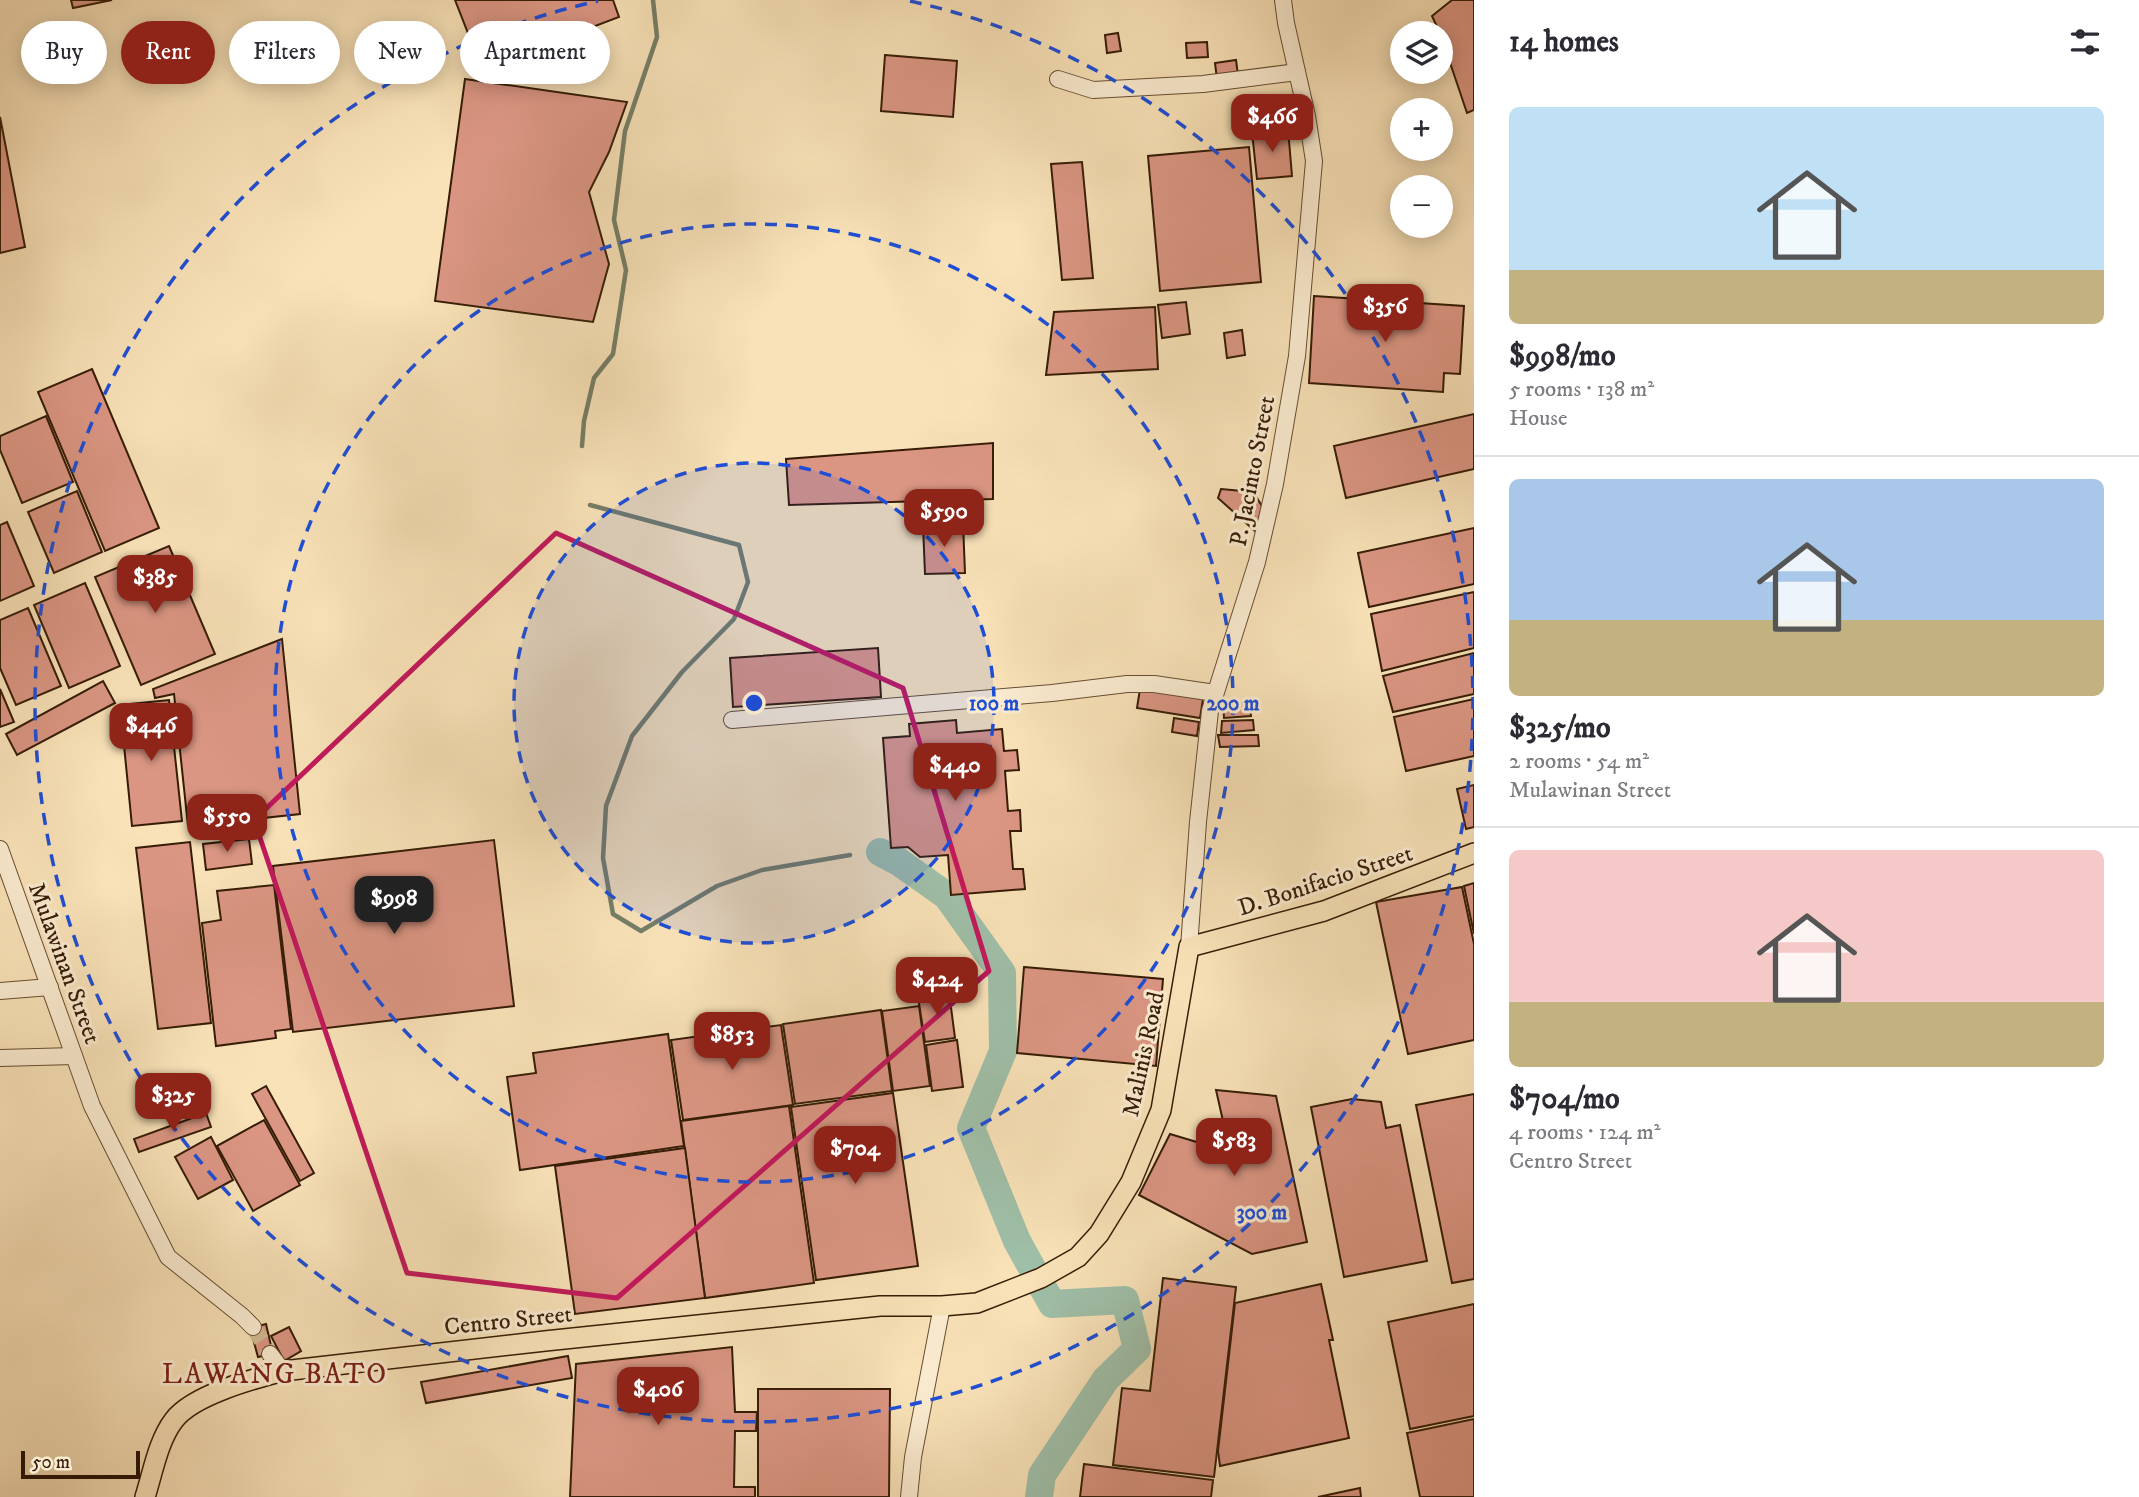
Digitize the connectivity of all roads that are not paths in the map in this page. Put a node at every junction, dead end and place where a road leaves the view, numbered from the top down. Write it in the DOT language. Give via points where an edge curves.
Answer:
graph roads {
  1 [pos="1283,0"];
  2 [pos="1297,72"];
  3 [pos="1058,79"];
  4 [pos="1215,693"];
  5 [pos="732,720"];
  6 [pos="0,849"];
  7 [pos="1474,853"];
  8 [pos="1189,947"];
  9 [pos="50,986"];
  10 [pos="0,991"];
  11 [pos="74,1056"];
  12 [pos="0,1058"];
  13 [pos="942,1306"];
  14 [pos="253,1327"];
  15 [pos="270,1354"];
  16 [pos="283,1371"];
  17 [pos="145,1497"];
  18 [pos="909,1497"];
  1 -- 2 [label="street, P. Jacinto Street"];
  2 -- 3 [label="street" via="1203,84 1093,90"];
  2 -- 4 [label="street, P. Jacinto Street" via="1314,161 1297,356 1257,562"];
  4 -- 5 [label="street" via="1127,684"];
  4 -- 8 [label="street, P. Jacinto Street" via="1198,822"];
  6 -- 9 [label="street, Mulawinan Street"];
  7 -- 8 [label="main road, D. Bonifacio Street" via="1324,911"];
  8 -- 13 [label="main road, Malinis Road" via="1161,1110 1131,1182 1099,1234 1078,1257 1032,1282 978,1303"];
  9 -- 10 [label="street"];
  9 -- 11 [label="street, Mulawinan Street"];
  11 -- 12 [label="street"];
  11 -- 14 [label="street, Mulawinan Street" via="92,1106 168,1257"];
  13 -- 16 [label="main road, Centro Street" via="880,1307"];
  13 -- 18 [label="street"];
  15 -- 16 [label="street"];
  16 -- 17 [label="main road, Centro Street" via="255,1378 185,1409 166,1433"];
}
